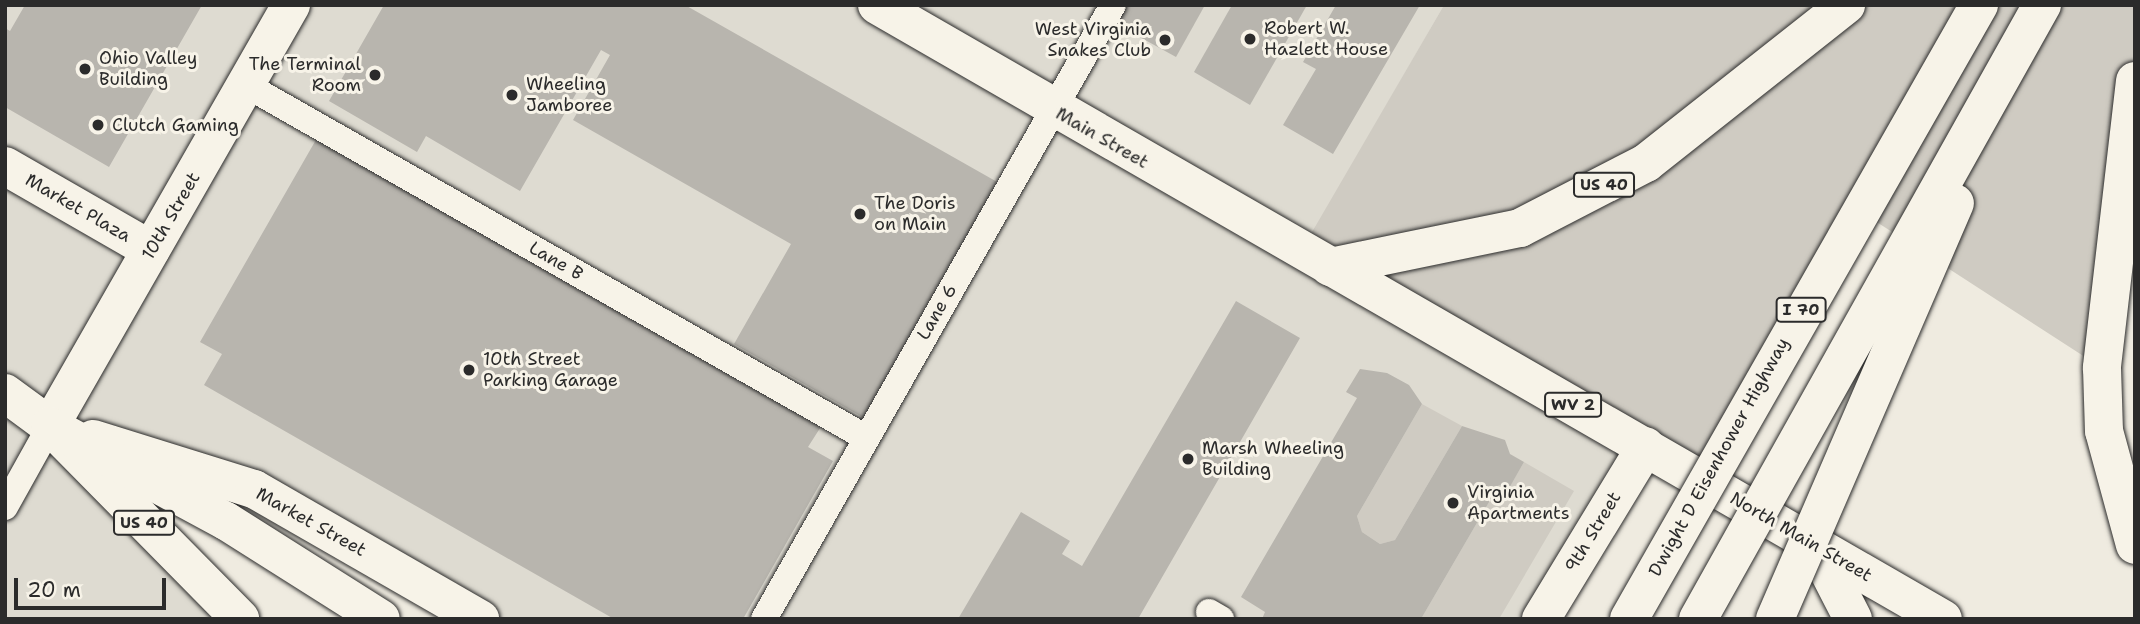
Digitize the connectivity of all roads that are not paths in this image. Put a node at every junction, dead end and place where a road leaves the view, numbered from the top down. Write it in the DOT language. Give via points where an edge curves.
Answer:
graph roads {
  1 [pos="291,5"];
  2 [pos="877,5"];
  3 [pos="1113,5"];
  4 [pos="1979,5"];
  5 [pos="2042,5"];
  6 [pos="1840,10"];
  7 [pos="2135,81"];
  8 [pos="246,85"];
  9 [pos="1054,111"];
  10 [pos="5,166"];
  11 [pos="151,250"];
  12 [pos="1331,267"];
  13 [pos="5,393"];
  14 [pos="50,426"];
  15 [pos="865,436"];
  16 [pos="1646,446"];
  17 [pos="5,507"];
  18 [pos="1815,545"];
  19 [pos="2135,545"];
  20 [pos="240,619"];
  21 [pos="381,619"];
  22 [pos="480,619"];
  23 [pos="764,619"];
  24 [pos="1541,619"];
  25 [pos="1629,619"];
  26 [pos="1698,619"];
  27 [pos="1775,619"];
  28 [pos="1853,619"];
  29 [pos="1943,619"];
  1 -- 8 [label="main road, 10th Street"];
  2 -- 9 [label="main road, Main Street"];
  3 -- 9 [label="lane, Lane 6"];
  4 -- 25 [label="main road, Dwight D Eisenhower Highway / I 70, bridge"];
  5 -- 26 [label="main road, bridge"];
  5 -- 27 [label="main road, bridge"];
  6 -- 12 [label="main road, US 40" via="1646,163 1520,229"];
  7 -- 19 [label="main road" via="2102,368 2104,431"];
  8 -- 11 [label="main road, 10th Street"];
  8 -- 15 [label="lane, Lane B"];
  9 -- 12 [label="main road, Main Street"];
  9 -- 15 [label="lane, Lane 6"];
  10 -- 11 [label="main road, Market Plaza"];
  11 -- 14 [label="main road, 10th Street"];
  12 -- 16 [label="main road, North Main Street / WV 2"];
  13 -- 14 [label="main road, Market Street"];
  14 -- 17 [label="lane"];
  14 -- 20 [label="main road, Market Street / US 40"];
  14 -- 21 [label="main road" via="226,521"];
  14 -- 22 [label="main road, Market Street" via="254,489"];
  15 -- 23 [label="lane, Lane 6"];
  16 -- 18 [label="main road, North Main Street / WV 2"];
  16 -- 24 [label="main road, 9th Street"];
  18 -- 28 [label="main road"];
  18 -- 29 [label="main road, North Main Street / WV 2"];
}
